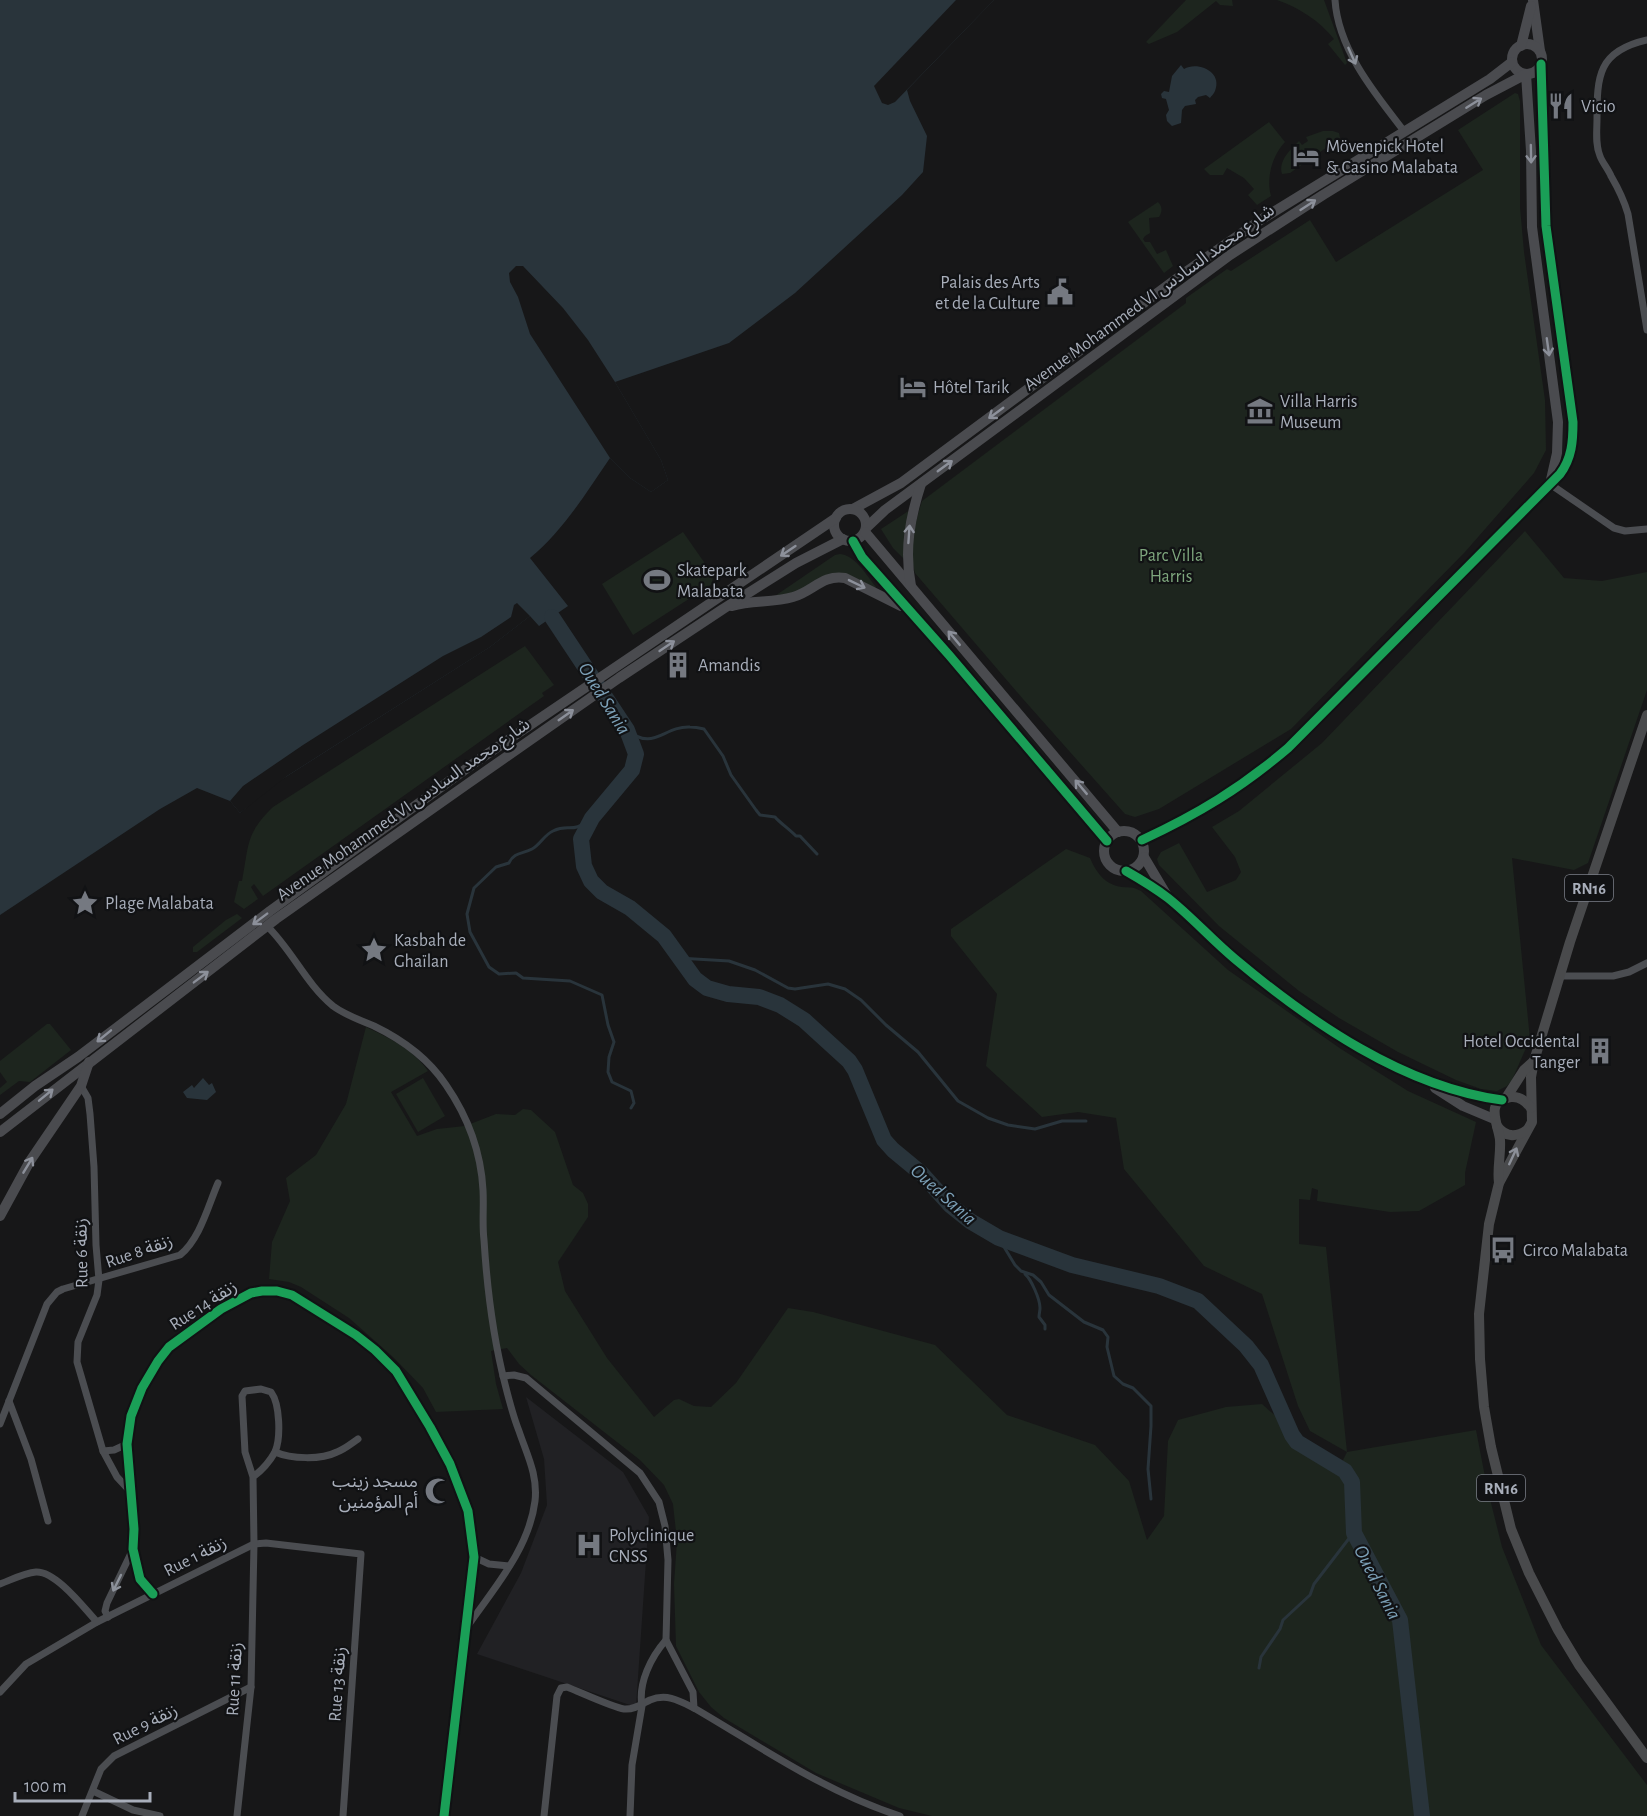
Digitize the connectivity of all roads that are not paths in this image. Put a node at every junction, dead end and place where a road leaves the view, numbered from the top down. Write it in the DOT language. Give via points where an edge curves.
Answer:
graph roads {
  1 [pos="1335,0"];
  2 [pos="1533,0"];
  3 [pos="1647,40"];
  4 [pos="1521,46"];
  5 [pos="1540,51"];
  6 [pos="1512,62"];
  7 [pos="1541,64"];
  8 [pos="1526,74"];
  9 [pos="1404,131"];
  10 [pos="1647,330"];
  11 [pos="921,483"];
  12 [pos="1550,484"];
  13 [pos="853,509"];
  14 [pos="836,518"];
  15 [pos="1647,529"];
  16 [pos="866,530"];
  17 [pos="848,540"];
  18 [pos="911,586"];
  19 [pos="723,609"];
  20 [pos="907,609"];
  21 [pos="1647,715"];
  22 [pos="1118,832"];
  23 [pos="1142,840"];
  24 [pos="1107,841"];
  25 [pos="1144,857"];
  26 [pos="1126,871"];
  27 [pos="1169,899"];
  28 [pos="267,926"];
  29 [pos="1647,963"];
  30 [pos="1560,976"];
  31 [pos="1534,1061"];
  32 [pos="89,1062"];
  33 [pos="1423,1079"];
  34 [pos="81,1086"];
  35 [pos="1504,1099"];
  36 [pos="1531,1108"];
  37 [pos="0,1114"];
  38 [pos="1495,1122"];
  39 [pos="1527,1130"];
  40 [pos="0,1132"];
  41 [pos="219,1183"];
  42 [pos="1499,1183"];
  43 [pos="0,1216"];
  44 [pos="99,1280"];
  45 [pos="503,1376"];
  46 [pos="9,1401"];
  47 [pos="0,1424"];
  48 [pos="358,1439"];
  49 [pos="127,1444"];
  50 [pos="103,1451"];
  51 [pos="275,1452"];
  52 [pos="253,1477"];
  53 [pos="130,1491"];
  54 [pos="48,1521"];
  55 [pos="254,1544"];
  56 [pos="133,1549"];
  57 [pos="361,1554"];
  58 [pos="474,1557"];
  59 [pos="509,1566"];
  60 [pos="0,1584"];
  61 [pos="153,1594"];
  62 [pos="108,1617"];
  63 [pos="97,1622"];
  64 [pos="465,1630"];
  65 [pos="666,1640"];
  66 [pos="251,1687"];
  67 [pos="0,1692"];
  68 [pos="642,1706"];
  69 [pos="694,1708"];
  70 [pos="1647,1758"];
  71 [pos="93,1791"];
  72 [pos="81,1816"];
  73 [pos="160,1816"];
  74 [pos="237,1816"];
  75 [pos="343,1816"];
  76 [pos="444,1816"];
  77 [pos="544,1816"];
  78 [pos="630,1816"];
  79 [pos="900,1816"];
  1 -- 9 [label="street, one-way" via="1340,25 1359,71"];
  2 -- 4 [label="main road"];
  2 -- 5 [label="main road"];
  3 -- 10 [label="street" via="1624,47 1605,66 1598,80 1596,140 1628,214"];
  4 -- 5 [label="main road" via="1531,45"];
  4 -- 6 [label="main road" via="1514,52"];
  5 -- 7 [label="main road"];
  6 -- 8 [label="main road"];
  6 -- 9 [label="main road, Avenue Mohammed VI شارع محمد السادس"];
  7 -- 8 [label="main road" via="1535,72"];
  7 -- 12 [label="main road" via="1546,226 1573,422 1570,456"];
  11 -- 8 [label="main road, Avenue Mohammed VI شارع محمد السادس, one-way" via="1230,255"];
  8 -- 12 [label="main road, one-way" via="1532,226 1558,422"];
  9 -- 13 [label="main road, Avenue Mohammed VI شارع محمد السادس, one-way" via="1262,219 901,483"];
  11 -- 16 [label="main road, Avenue Mohammed VI شارع محمد السادس"];
  18 -- 11 [label="main road, one-way" via="908,538"];
  12 -- 15 [label="street" via="1614,528"];
  12 -- 23 [label="main road" via="1288,748 1219,801"];
  13 -- 14 [label="main road"];
  13 -- 16 [label="main road" via="865,518"];
  14 -- 17 [label="main road" via="836,532"];
  14 -- 37 [label="main road, Avenue Mohammed VI شارع محمد السادس, one-way" via="477,761"];
  16 -- 17 [label="main road" via="862,537"];
  16 -- 18 [label="main road"];
  17 -- 19 [label="main road, Avenue Mohammed VI شارع محمد السادس" via="796,563"];
  17 -- 20 [label="main road"];
  22 -- 18 [label="main road, one-way"];
  19 -- 20 [label="main road, one-way" via="794,597 835,576"];
  28 -- 19 [label="main road, Avenue Mohammed VI شارع محمد السادس, one-way"];
  20 -- 24 [label="main road"];
  21 -- 30 [label="main road, RN16"];
  22 -- 23 [label="main road" via="1132,832"];
  22 -- 24 [label="main road"];
  23 -- 25 [label="main road"];
  24 -- 26 [label="main road" via="1105,855 1109,864"];
  25 -- 26 [label="main road" via="1135,868"];
  25 -- 27 [label="main road"];
  26 -- 27 [label="main road"];
  27 -- 33 [label="main road" via="1237,960 1310,1015 1388,1063"];
  32 -- 28 [label="main road, Avenue Mohammed VI شارع محمد السادس, one-way"];
  28 -- 45 [label="street" via="323,997 341,1011 409,1046 438,1073 460,1107 480,1162 483,1239"];
  29 -- 30 [label="street" via="1613,976"];
  30 -- 31 [label="main road, RN16"];
  31 -- 35 [label="main road, RN16"];
  31 -- 36 [label="main road, RN16"];
  32 -- 34 [label="main road"];
  40 -- 32 [label="main road, Avenue Mohammed VI شارع محمد السادس, one-way"];
  33 -- 35 [label="main road" via="1458,1092"];
  33 -- 38 [label="main road"];
  43 -- 34 [label="main road, one-way" via="30,1161"];
  34 -- 44 [label="street, Rue 6 زنقة" via="90,1114"];
  35 -- 36 [label="main road" via="1520,1098"];
  35 -- 38 [label="main road" via="1496,1107"];
  36 -- 39 [label="main road" via="1532,1122"];
  38 -- 39 [label="main road" via="1503,1133 1513,1136"];
  38 -- 42 [label="main road, RN16" via="1500,1142"];
  42 -- 39 [label="main road, RN16, one-way"];
  41 -- 44 [label="street, Rue 8 زنقة" via="185,1251"];
  42 -- 70 [label="main road, RN16" via="1484,1266 1480,1359 1491,1448 1511,1528 1558,1630"];
  44 -- 46 [label="street, Rue 8 زنقة" via="52,1297"];
  44 -- 50 [label="street, Rue 6 زنقة" via="77,1356"];
  45 -- 59 [label="street" via="536,1487 529,1527"];
  45 -- 65 [label="street" via="526,1378 640,1473 654,1493 663,1514 667,1540"];
  46 -- 47 [label="street, Rue 8 زنقة"];
  46 -- 54 [label="street"];
  48 -- 51 [label="street" via="336,1453 287,1457"];
  49 -- 50 [label="street"];
  49 -- 53 [label="street, Rue 14 زنقة"];
  49 -- 58 [label="street, Rue 14 زنقة" via="131,1416 142,1388 158,1360 174,1343 251,1293 277,1291 292,1295 356,1335 396,1371 459,1484 468,1511"];
  50 -- 53 [label="street, Rue 6 زنقة"];
  51 -- 52 [label="street"];
  51 -- 52 [label="street, Rue 11 زنقة" via="278,1408 273,1395 261,1389 245,1391 243,1435"];
  52 -- 55 [label="street, Rue 11 زنقة"];
  53 -- 56 [label="street, Rue 14 زنقة"];
  55 -- 57 [label="street, Rue 1 زنقة"];
  55 -- 61 [label="street, Rue 1 زنقة"];
  55 -- 66 [label="street, Rue 11 زنقة"];
  56 -- 61 [label="street, Rue 14 زنقة" via="140,1579"];
  56 -- 62 [label="street, Rue 14 زنقة, one-way" via="107,1603"];
  57 -- 75 [label="street, Rue 13 زنقة"];
  58 -- 59 [label="street" via="489,1564"];
  58 -- 64 [label="street, Rue 14 زنقة"];
  59 -- 64 [label="street"];
  60 -- 63 [label="street" via="26,1574 49,1575"];
  61 -- 62 [label="street, Rue 1 زنقة"];
  62 -- 63 [label="street, Rue 1 زنقة"];
  63 -- 67 [label="street, Rue 1 زنقة" via="26,1664"];
  64 -- 76 [label="street, Rue 14 زنقة"];
  65 -- 68 [label="street" via="648,1671 640,1695"];
  65 -- 69 [label="street" via="693,1692"];
  66 -- 71 [label="street, Rue 9 زنقة" via="114,1756 101,1769"];
  66 -- 74 [label="street, Rue 11 زنقة"];
  68 -- 69 [label="street" via="668,1697"];
  68 -- 77 [label="street" via="624,1708 560,1689"];
  68 -- 78 [label="street" via="632,1765"];
  69 -- 79 [label="street" via="809,1778"];
  71 -- 72 [label="street, Rue 9 زنقة"];
  71 -- 73 [label="street" via="133,1810"];
}
